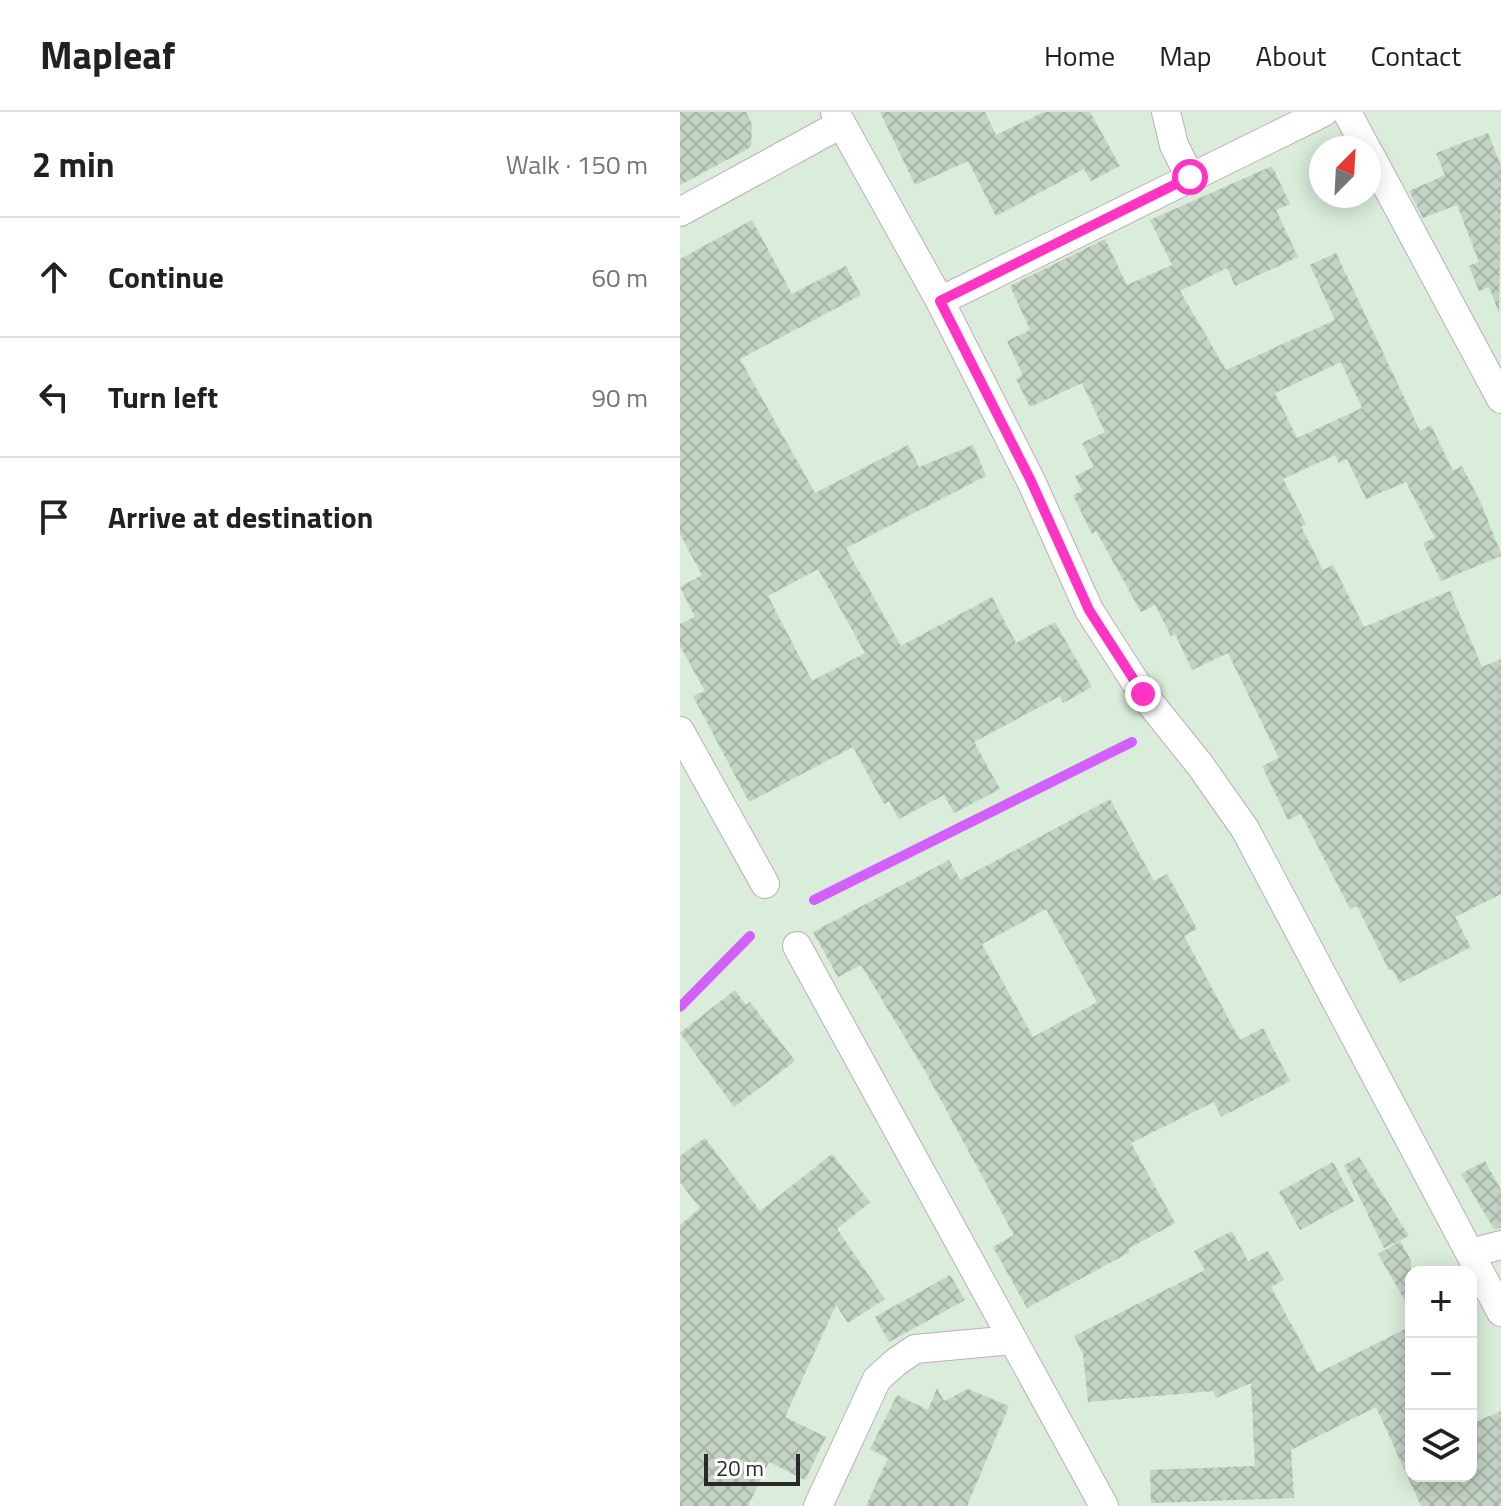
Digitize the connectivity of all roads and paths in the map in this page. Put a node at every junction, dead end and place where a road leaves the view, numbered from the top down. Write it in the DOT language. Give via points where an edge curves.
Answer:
graph roads {
  1 [pos="1166,112"];
  2 [pos="1324,112"];
  3 [pos="1347,112"];
  4 [pos="838,118"];
  5 [pos="1360,136"];
  6 [pos="1381,174"];
  7 [pos="1190,177"];
  8 [pos="680,212"];
  9 [pos="940,301"];
  10 [pos="1501,399"];
  11 [pos="680,731"];
  12 [pos="765,884"];
  13 [pos="797,946"];
  14 [pos="1501,1245"];
  15 [pos="1470,1253"];
  16 [pos="1501,1312"];
  17 [pos="1013,1340"];
  18 [pos="818,1506"];
  19 [pos="1104,1506"];
  1 -- 7 [label="street"];
  2 -- 7 [label="street"];
  3 -- 5 [label="street"];
  4 -- 8 [label="street"];
  4 -- 9 [label="street"];
  6 -- 10 [label="street"];
  7 -- 9 [label="street"];
  9 -- 15 [label="street" via="1089,610 1143,694 1245,829"];
  11 -- 12 [label="street"];
  13 -- 17 [label="street"];
  14 -- 15 [label="street"];
  15 -- 16 [label="street"];
  17 -- 18 [label="street" via="915,1349 896,1362 877,1379"];
  17 -- 19 [label="street"];
}
